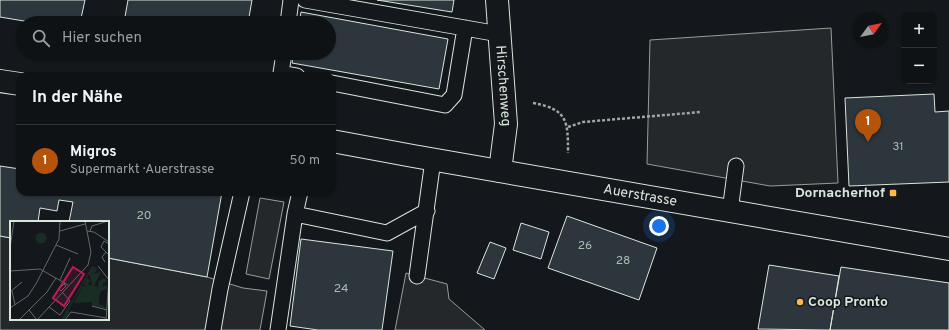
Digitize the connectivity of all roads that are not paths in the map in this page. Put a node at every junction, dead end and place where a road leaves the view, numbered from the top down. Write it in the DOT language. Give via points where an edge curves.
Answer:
graph roads {
  1 [pos="291,0"];
  2 [pos="305,0"];
  3 [pos="497,0"];
  4 [pos="289,16"];
  5 [pos="465,28"];
  6 [pos="499,34"];
  7 [pos="283,60"];
  8 [pos="281,72"];
  9 [pos="0,81"];
  10 [pos="16,83"];
  11 [pos="336,84"];
  12 [pos="336,142"];
  13 [pos="433,160"];
  14 [pos="736,166"];
  15 [pos="500,171"];
  16 [pos="241,196"];
  17 [pos="299,196"];
  18 [pos="427,211"];
  19 [pos="730,211"];
  20 [pos="295,214"];
  21 [pos="949,249"];
  22 [pos="417,276"];
  23 [pos="213,330"];
  24 [pos="278,330"];
  1 -- 4 [label="lane"];
  2 -- 5 [label="lane"];
  3 -- 6 [label="main road, Hirschenweg"];
  5 -- 6 [label="lane"];
  5 -- 11 [label="lane" via="454,94 445,105"];
  6 -- 15 [label="main road, Hirschenweg" via="506,124"];
  7 -- 8 [label="lane"];
  9 -- 10 [label="main road"];
  12 -- 13 [label="main road, Auerstrasse"];
  13 -- 15 [label="main road, Auerstrasse"];
  13 -- 18 [label="lane"];
  14 -- 19 [label="lane"];
  15 -- 19 [label="main road, Auerstrasse"];
  16 -- 23 [label="lane"];
  17 -- 20 [label="lane"];
  18 -- 20 [label="lane" via="387,233"];
  18 -- 22 [label="lane"];
  19 -- 21 [label="main road, Auerstrasse"];
  20 -- 24 [label="lane"];
}
